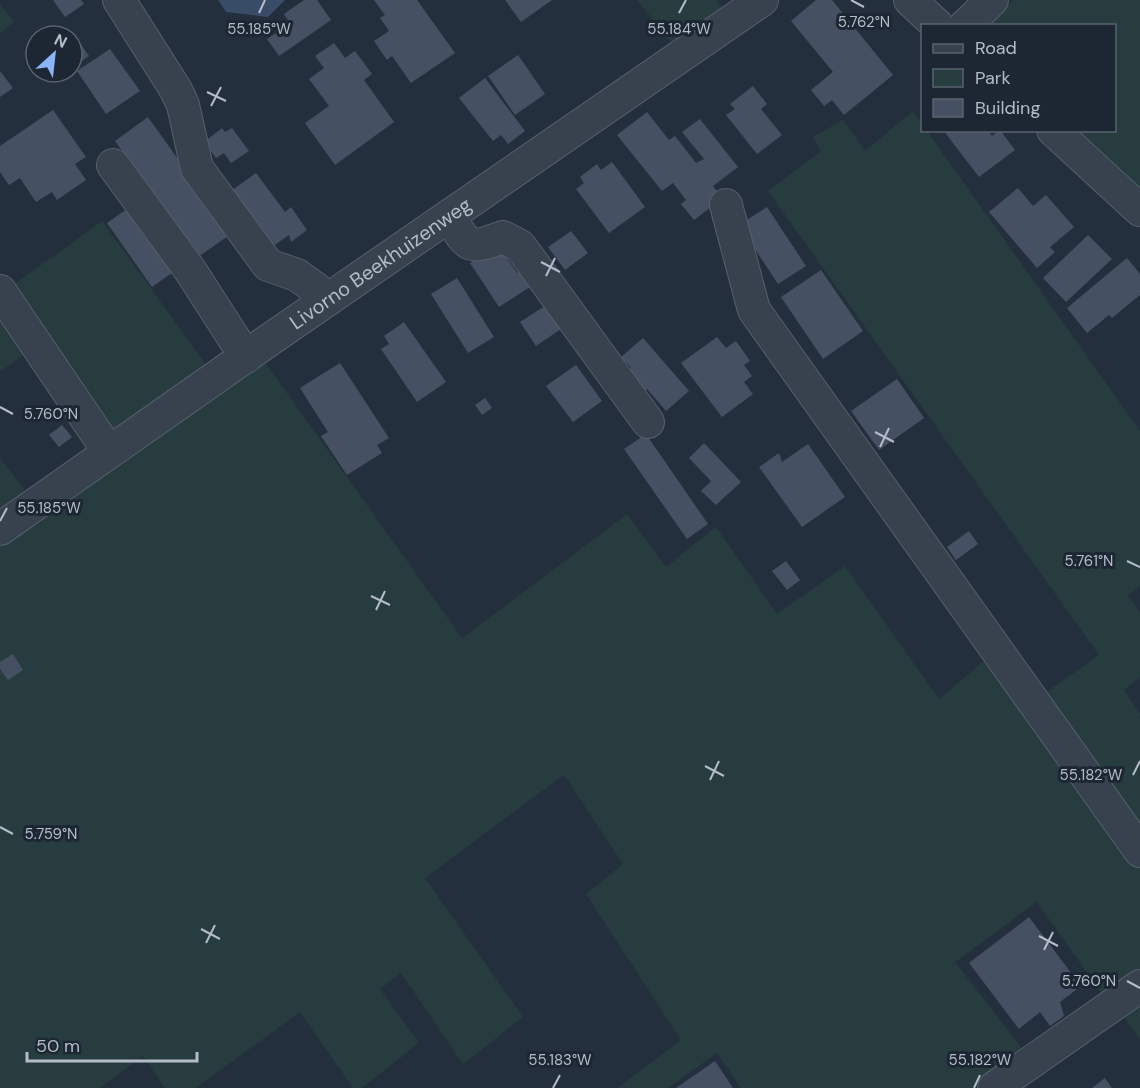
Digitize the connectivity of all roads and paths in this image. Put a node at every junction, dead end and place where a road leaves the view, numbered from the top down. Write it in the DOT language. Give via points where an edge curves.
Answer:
graph roads {
  1 [pos="120,0"];
  2 [pos="762,0"];
  3 [pos="910,0"];
  4 [pos="992,0"];
  5 [pos="936,24"];
  6 [pos="967,24"];
  7 [pos="1055,132"];
  8 [pos="113,165"];
  9 [pos="726,205"];
  10 [pos="1140,210"];
  11 [pos="449,216"];
  12 [pos="0,291"];
  13 [pos="327,300"];
  14 [pos="246,357"];
  15 [pos="648,422"];
  16 [pos="109,452"];
  17 [pos="0,530"];
  18 [pos="1140,851"];
  19 [pos="1140,986"];
  20 [pos="994,1088"];
  1 -- 13 [label="street" via="183,105 196,168 268,266 297,275"];
  2 -- 11 [label="street, Livorno Beekhuizenweg"];
  3 -- 5 [label="street"];
  4 -- 6 [label="street"];
  7 -- 10 [label="street"];
  8 -- 14 [label="street" via="190,270"];
  9 -- 18 [label="street" via="754,310"];
  11 -- 13 [label="street, Livorno Beekhuizenweg"];
  11 -- 15 [label="street" via="470,244 481,246 503,237 520,246"];
  12 -- 16 [label="street"];
  13 -- 14 [label="street, Livorno Beekhuizenweg"];
  14 -- 16 [label="street, Livorno Beekhuizenweg"];
  16 -- 17 [label="street, Livorno Beekhuizenweg"];
  19 -- 20 [label="street"];
}
